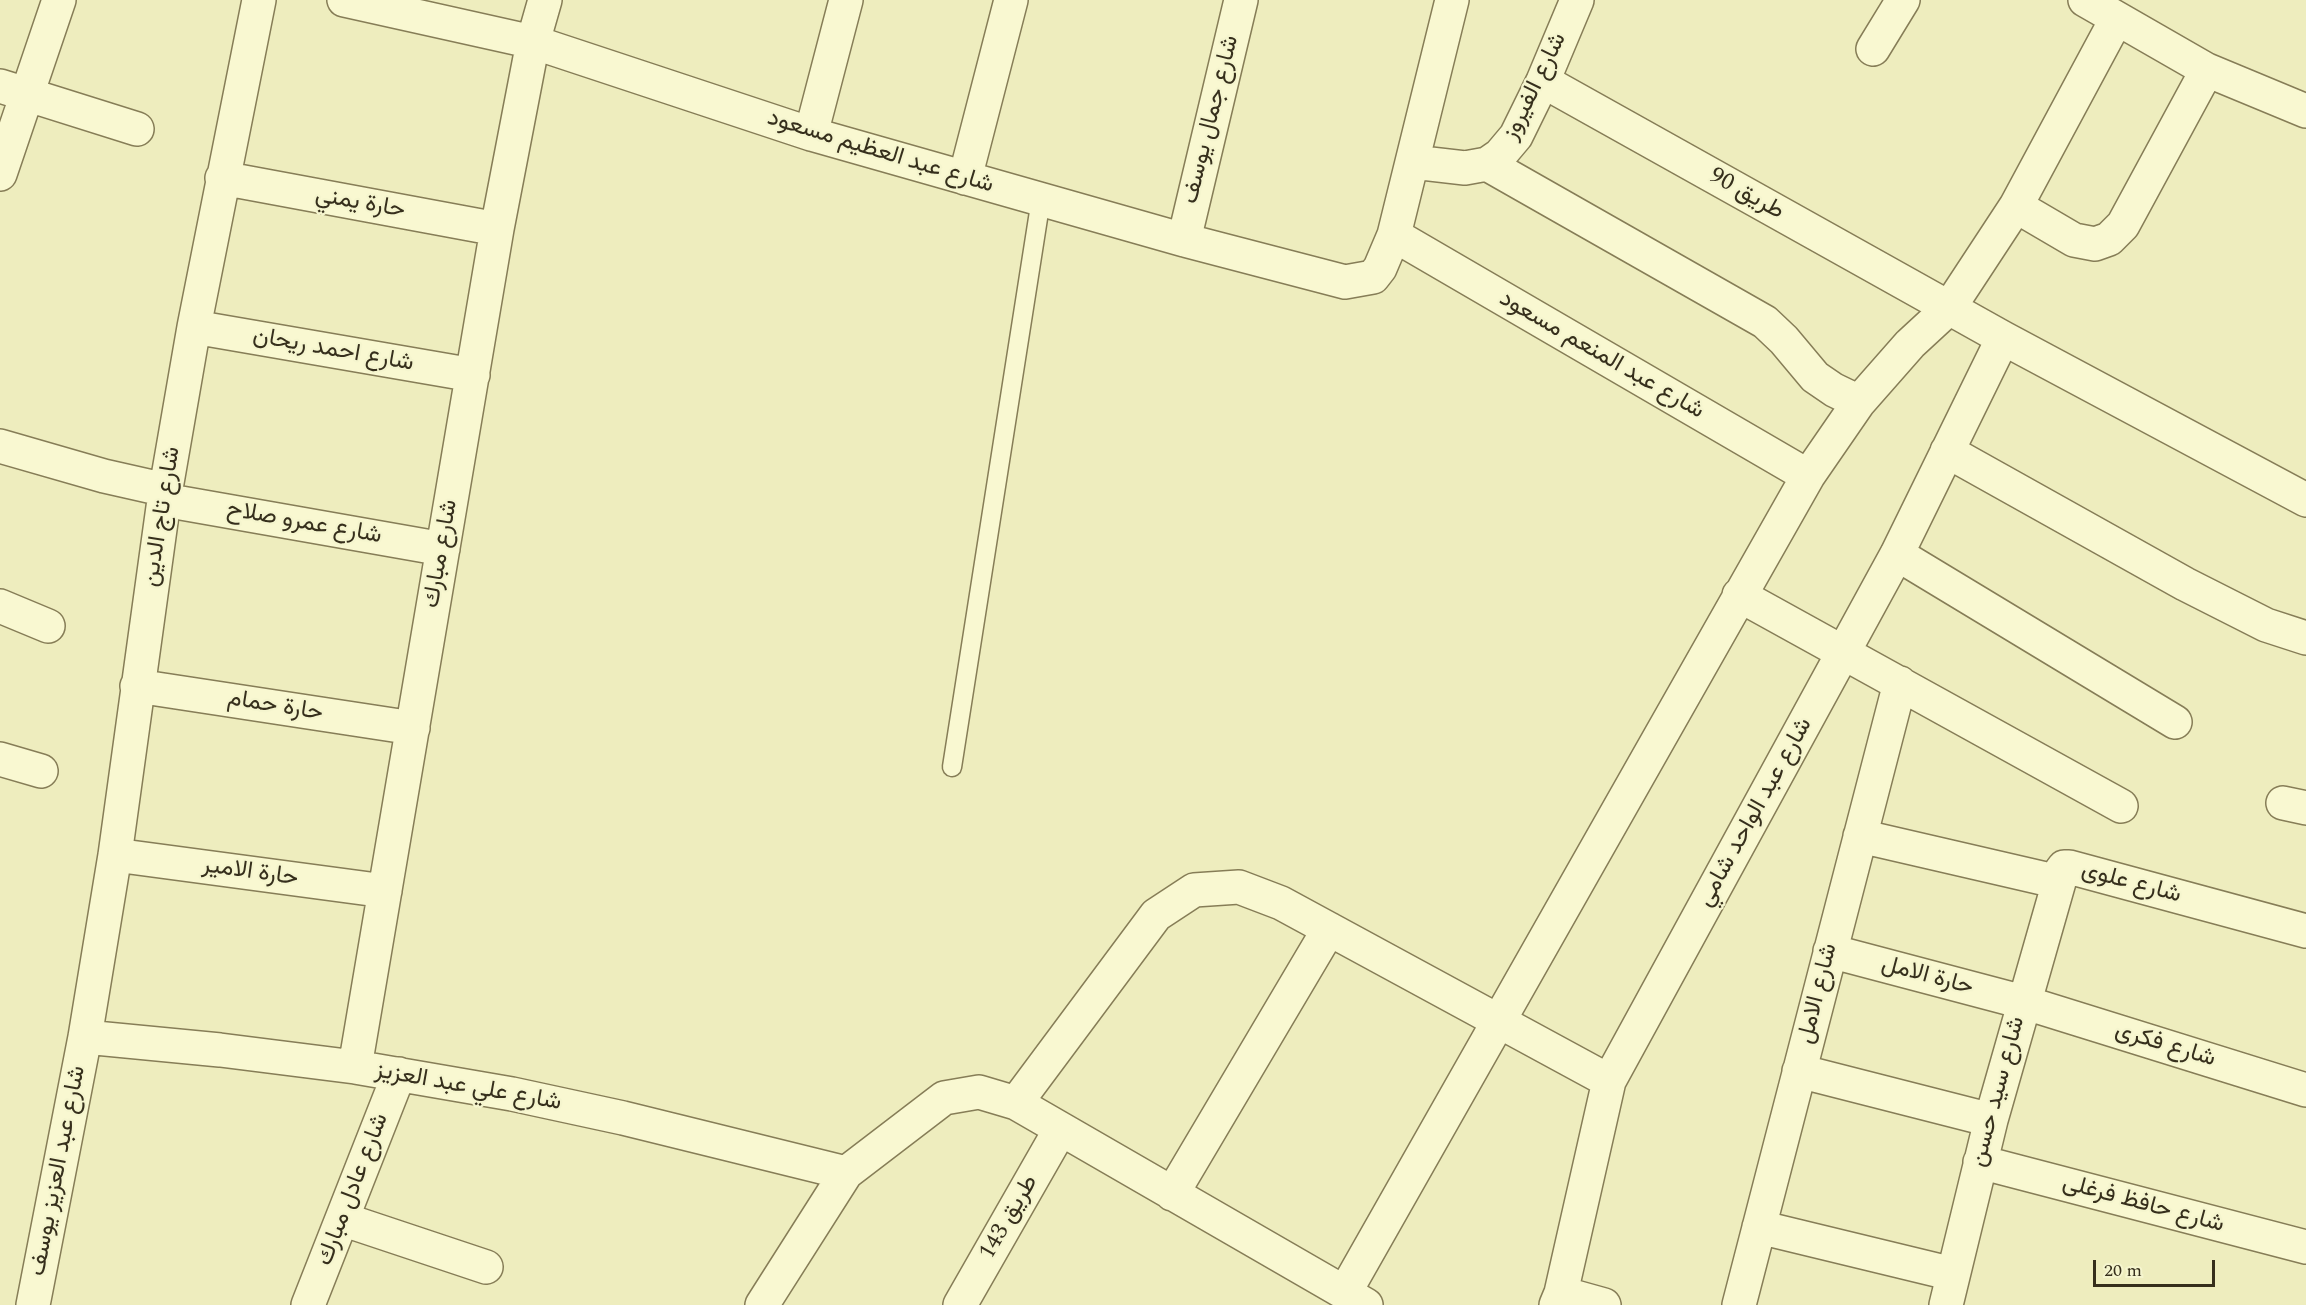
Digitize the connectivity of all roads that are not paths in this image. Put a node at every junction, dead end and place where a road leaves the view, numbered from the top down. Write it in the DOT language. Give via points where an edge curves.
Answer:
graph roads {
  1 [pos="59,0"];
  2 [pos="259,0"];
  3 [pos="545,0"];
  4 [pos="846,0"];
  5 [pos="1011,0"];
  6 [pos="1241,0"];
  7 [pos="1452,0"];
  8 [pos="1577,0"];
  9 [pos="1903,0"];
  10 [pos="2085,0"];
  11 [pos="360,2"];
  12 [pos="2116,20"];
  13 [pos="533,42"];
  14 [pos="1873,50"];
  15 [pos="2207,70"];
  16 [pos="1543,81"];
  17 [pos="14,90"];
  18 [pos="2306,111"];
  19 [pos="137,129"];
  20 [pos="811,134"];
  21 [pos="1413,162"];
  22 [pos="1487,164"];
  23 [pos="0,174"];
  24 [pos="222,178"];
  25 [pos="965,178"];
  26 [pos="1041,199"];
  27 [pos="2016,206"];
  28 [pos="497,229"];
  29 [pos="1394,235"];
  30 [pos="1184,240"];
  31 [pos="1949,308"];
  32 [pos="194,327"];
  33 [pos="2003,338"];
  34 [pos="473,375"];
  35 [pos="1859,402"];
  36 [pos="0,446"];
  37 [pos="1947,451"];
  38 [pos="1808,476"];
  39 [pos="165,495"];
  40 [pos="2306,500"];
  41 [pos="443,549"];
  42 [pos="1897,554"];
  43 [pos="1739,595"];
  44 [pos="0,606"];
  45 [pos="48,626"];
  46 [pos="2306,638"];
  47 [pos="1844,652"];
  48 [pos="1900,683"];
  49 [pos="137,686"];
  50 [pos="2175,722"];
  51 [pos="413,728"];
  52 [pos="0,759"];
  53 [pos="952,767"];
  54 [pos="41,771"];
  55 [pos="2121,806"];
  56 [pos="1860,836"];
  57 [pos="115,855"];
  58 [pos="2059,882"];
  59 [pos="385,891"];
  60 [pos="1329,929"];
  61 [pos="2306,931"];
  62 [pos="1830,951"];
  63 [pos="2023,1002"];
  64 [pos="1498,1022"];
  65 [pos="84,1036"];
  66 [pos="355,1067"];
  67 [pos="1799,1071"];
  68 [pos="399,1074"];
  69 [pos="1609,1081"];
  70 [pos="2306,1090"];
  71 [pos="1016,1103"];
  72 [pos="1991,1120"];
  73 [pos="1060,1130"];
  74 [pos="1980,1162"];
  75 [pos="846,1173"];
  76 [pos="1172,1194"];
  77 [pos="342,1219"];
  78 [pos="1759,1227"];
  79 [pos="2306,1247"];
  80 [pos="486,1267"];
  81 [pos="1953,1274"];
  82 [pos="1355,1299"];
  83 [pos="1559,1299"];
  84 [pos="33,1305"];
  85 [pos="308,1305"];
  86 [pos="762,1305"];
  87 [pos="960,1305"];
  88 [pos="1604,1305"];
  89 [pos="1739,1305"];
  90 [pos="1946,1305"];
  1 -- 17 [label="street"];
  2 -- 24 [label="street, شارع تاج الدين"];
  3 -- 13 [label="street, شارع مبارك"];
  4 -- 20 [label="street"];
  5 -- 25 [label="street"];
  6 -- 30 [label="street, شارع جمال يوسف"];
  7 -- 21 [label="street"];
  8 -- 16 [label="street, شارع الفيروز"];
  9 -- 14 [label="street"];
  10 -- 12 [label="street"];
  11 -- 13 [label="street, شارع عبد العظيم مسعود"];
  12 -- 15 [label="street"];
  12 -- 27 [label="street"];
  13 -- 20 [label="street, شارع عبد العظيم مسعود"];
  13 -- 28 [label="street, شارع مبارك"];
  15 -- 18 [label="street"];
  15 -- 27 [label="street" via="2123,225 2109,239 2095,244 2074,240"];
  16 -- 22 [label="street, شارع الفيروز" via="1516,136"];
  16 -- 31 [label="street, طريق 90"];
  17 -- 19 [label="street"];
  17 -- 23 [label="street"];
  20 -- 25 [label="street, شارع عبد العظيم مسعود"];
  21 -- 22 [label="street, شارع الفيروز" via="1465,168"];
  21 -- 29 [label="street"];
  22 -- 35 [label="street" via="1765,322 1815,377"];
  24 -- 28 [label="street, حارة يمني"];
  24 -- 32 [label="street, شارع تاج الدين"];
  25 -- 26 [label="street, شارع عبد العظيم مسعود"];
  26 -- 30 [label="street, شارع عبد العظيم مسعود"];
  26 -- 53 [label="lane"];
  27 -- 31 [label="street"];
  28 -- 34 [label="street, شارع مبارك"];
  29 -- 30 [label="street, شارع عبد العظيم مسعود" via="1373,277 1345,282"];
  29 -- 38 [label="street, شارع عبد المنعم مسعود"];
  31 -- 33 [label="street, طريق 90"];
  31 -- 35 [label="street" via="1910,344"];
  32 -- 34 [label="street, شارع احمد ريحان"];
  32 -- 39 [label="street, شارع تاج الدين"];
  33 -- 37 [label="street, شارع عبد الواحد شامي"];
  33 -- 40 [label="street, طريق 90"];
  34 -- 41 [label="street, شارع مبارك"];
  35 -- 38 [label="street"];
  36 -- 39 [label="street, شارع عمرو صلاح"];
  37 -- 42 [label="street, شارع عبد الواحد شامي"];
  37 -- 46 [label="street" via="2186,584 2266,625"];
  38 -- 43 [label="street"];
  39 -- 41 [label="street, شارع عمرو صلاح"];
  39 -- 49 [label="street, شارع تاج الدين"];
  41 -- 51 [label="street, شارع مبارك"];
  42 -- 47 [label="street, شارع عبد الواحد شامي"];
  42 -- 50 [label="street"];
  43 -- 47 [label="street"];
  43 -- 64 [label="street"];
  44 -- 45 [label="street"];
  47 -- 48 [label="street"];
  47 -- 69 [label="street, شارع عبد الواحد شامي"];
  48 -- 55 [label="street"];
  48 -- 56 [label="street, شارع الامل"];
  49 -- 51 [label="street, حارة حمام"];
  49 -- 57 [label="street, شارع تاج الدين"];
  51 -- 59 [label="street, شارع مبارك"];
  52 -- 54 [label="street"];
  56 -- 58 [label="street, شارع علوى"];
  56 -- 62 [label="street, شارع الامل"];
  57 -- 59 [label="street, حارة الامير"];
  57 -- 65 [label="street, شارع تاج الدين"];
  58 -- 61 [label="street, شارع علوى" via="2061,871 2068,867"];
  58 -- 63 [label="street, شارع سيد حسن"];
  59 -- 66 [label="street, شارع مبارك"];
  60 -- 64 [label="street"];
  60 -- 71 [label="street" via="1281,903 1239,887 1194,890 1156,915"];
  60 -- 76 [label="street"];
  62 -- 63 [label="street, حارة الامل"];
  62 -- 67 [label="street, شارع الامل"];
  63 -- 70 [label="street, شارع فكرى"];
  63 -- 72 [label="street, شارع سيد حسن"];
  64 -- 69 [label="street"];
  64 -- 82 [label="street"];
  65 -- 66 [label="street, شارع علي عبد العزيز"];
  65 -- 84 [label="street, شارع عبد العزيز يوسف"];
  66 -- 68 [label="street, شارع علي عبد العزيز"];
  67 -- 72 [label="street"];
  67 -- 78 [label="street, شارع الامل"];
  68 -- 75 [label="street, شارع علي عبد العزيز" via="623,1118"];
  68 -- 77 [label="street, شارع عادل مبارك"];
  69 -- 83 [label="street, شارع عبد الواحد شامي"];
  71 -- 73 [label="street"];
  71 -- 75 [label="street" via="978,1092 944,1098"];
  72 -- 74 [label="street, شارع سيد حسن"];
  73 -- 76 [label="street"];
  73 -- 87 [label="street, طريق 143"];
  74 -- 79 [label="street, شارع حافظ فرغلى"];
  74 -- 81 [label="street, شارع سيد حسن"];
  75 -- 86 [label="street"];
  76 -- 82 [label="street"];
  77 -- 80 [label="street"];
  77 -- 85 [label="street, شارع عادل مبارك"];
  78 -- 81 [label="street"];
  78 -- 89 [label="street, شارع الامل"];
  81 -- 90 [label="street, شارع سيد حسن"];
  83 -- 88 [label="street"];
}
